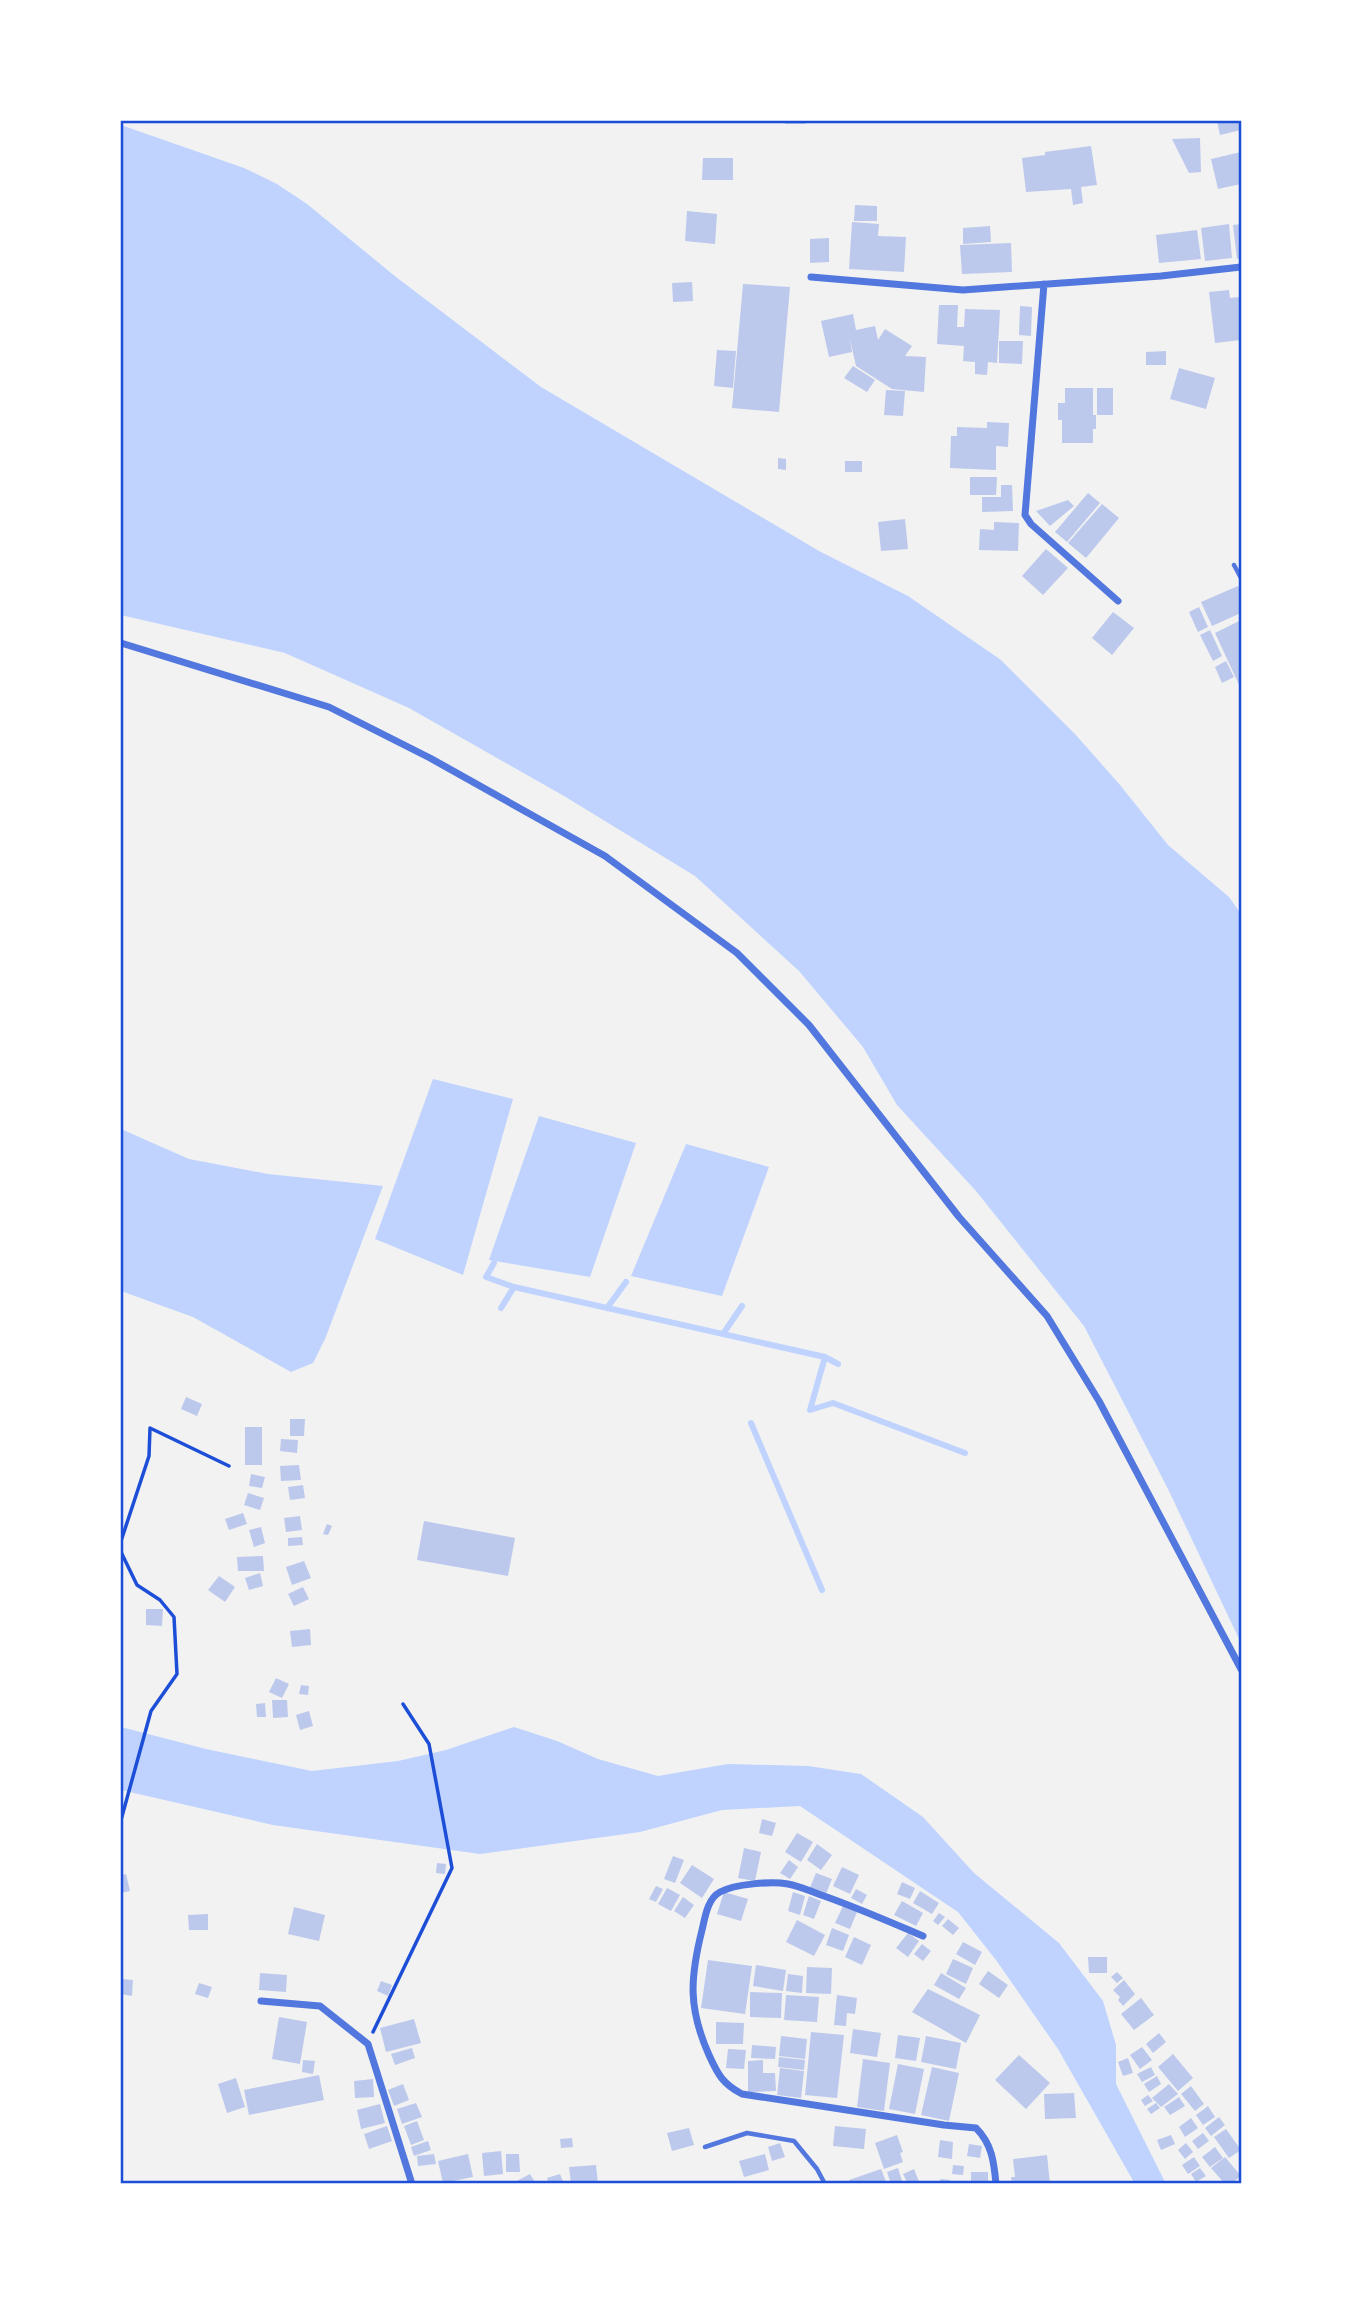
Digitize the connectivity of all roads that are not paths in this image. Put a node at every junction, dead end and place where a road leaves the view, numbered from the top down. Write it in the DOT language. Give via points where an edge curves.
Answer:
graph roads {
  1 [pos="1241,267"];
  2 [pos="811,277"];
  3 [pos="1044,284"];
  4 [pos="1234,565"];
  5 [pos="1241,578"];
  6 [pos="1118,601"];
  7 [pos="121,643"];
  8 [pos="1241,1669"];
  9 [pos="923,1936"];
  10 [pos="261,2001"];
  11 [pos="705,2147"];
  12 [pos="412,2184"];
  13 [pos="825,2184"];
  14 [pos="996,2184"];
  1 -- 3 [label="street"];
  2 -- 3 [label="street" via="954,290"];
  3 -- 6 [label="street" via="1024,515"];
  4 -- 5 [label="lane"];
  7 -- 8 [label="street" via="329,707 605,856 737,953 810,1025 959,1217 1047,1315"];
  9 -- 14 [label="street" via="791,1884 717,1893 708,1906 695,1960 692,2002 699,2032 726,2085 742,2094 976,2128 993,2157"];
  10 -- 12 [label="street" via="320,2006 368,2044"];
  11 -- 13 [label="lane" via="747,2133 794,2141"];
}
